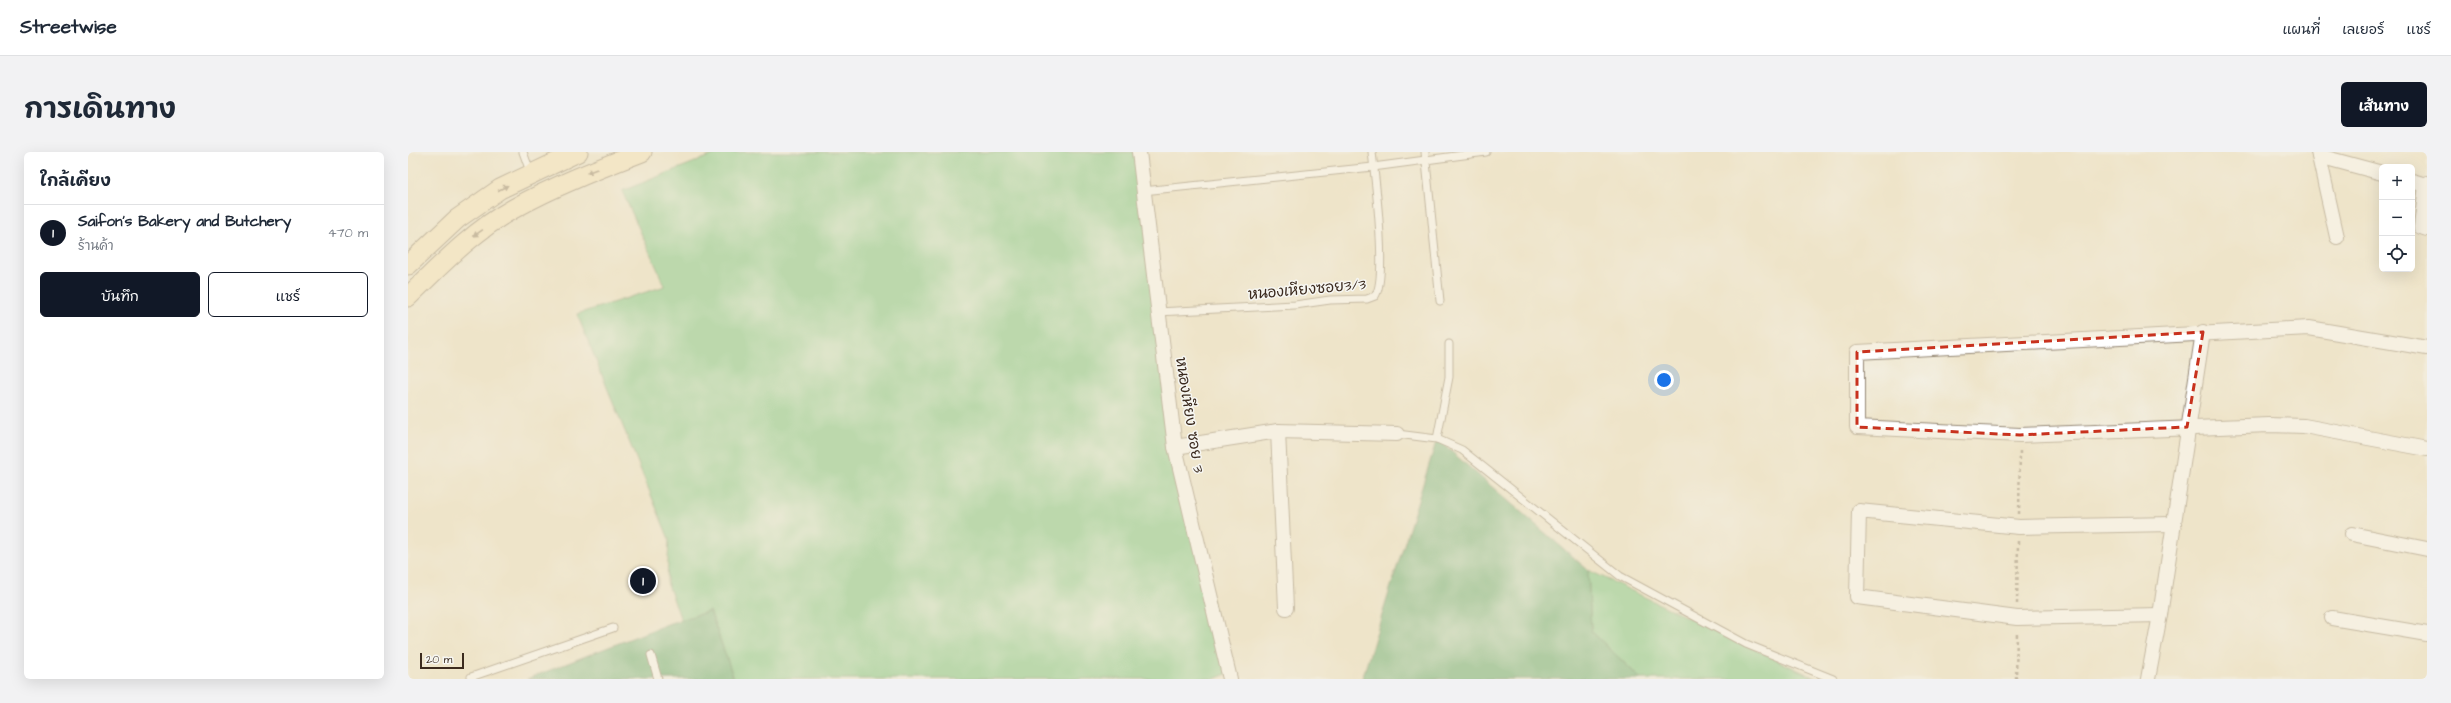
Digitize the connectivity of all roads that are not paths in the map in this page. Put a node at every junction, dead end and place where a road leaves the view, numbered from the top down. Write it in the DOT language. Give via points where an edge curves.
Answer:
graph roads {
  1 [pos="523,152"];
  2 [pos="578,152"];
  3 [pos="642,152"];
  4 [pos="1139,152"];
  5 [pos="1372,152"];
  6 [pos="1486,152"];
  7 [pos="2319,154"];
  8 [pos="1425,156"];
  9 [pos="1373,167"];
  10 [pos="2379,172"];
  11 [pos="530,174"];
  12 [pos="2415,182"];
  13 [pos="2427,184"];
  14 [pos="1143,190"];
  15 [pos="2427,229"];
  16 [pos="2337,237"];
  17 [pos="408,265"];
  18 [pos="408,297"];
  19 [pos="1440,301"];
  20 [pos="1157,312"];
  21 [pos="2203,332"];
  22 [pos="1448,344"];
  23 [pos="2427,348"];
  24 [pos="2187,427"];
  25 [pos="1278,431"];
  26 [pos="1397,434"];
  27 [pos="1437,439"];
  28 [pos="1175,447"];
  29 [pos="2427,449"];
  30 [pos="2173,524"];
  31 [pos="2352,534"];
  32 [pos="2427,549"];
  33 [pos="1286,608"];
  34 [pos="2160,615"];
  35 [pos="2332,618"];
  36 [pos="613,628"];
  37 [pos="2427,634"];
  38 [pos="651,655"];
  39 [pos="472,679"];
  40 [pos="658,679"];
  41 [pos="1230,679"];
  42 [pos="1833,679"];
  43 [pos="2148,679"];
  1 -- 11 [label="lane"];
  2 -- 11 [label="main road"];
  3 -- 18 [label="main road, one-way" via="578,177 512,209 472,237"];
  4 -- 14 [label="street, หนองเหียง ซอย 3"];
  5 -- 9 [label="lane"];
  6 -- 8 [label="lane"];
  7 -- 10 [label="street"];
  7 -- 16 [label="street"];
  8 -- 9 [label="lane"];
  8 -- 19 [label="lane"];
  9 -- 14 [label="lane"];
  9 -- 20 [label="lane, หนองเหียงซอย3/3" via="1381,266 1379,289 1375,296 1367,299 1330,300 1295,305"];
  17 -- 11 [label="main road, one-way" via="457,219 500,189"];
  12 -- 13 [label="street"];
  13 -- 15 [label="street" via="2421,227"];
  14 -- 20 [label="street, หนองเหียง ซอย 3"];
  20 -- 28 [label="street, หนองเหียง ซอย 3"];
  21 -- 23 [label="street" via="2309,328"];
  21 -- 24 [label="street"];
  21 -- 24 [label="street" via="1857,352 1857,427 2020,435"];
  22 -- 27 [label="lane" via="1449,378"];
  24 -- 29 [label="street" via="2269,424 2304,426"];
  24 -- 30 [label="street"];
  25 -- 26 [label="street"];
  25 -- 28 [label="street"];
  25 -- 33 [label="street"];
  26 -- 27 [label="lane"];
  27 -- 42 [label="lane" via="1462,450 1620,576 1746,644"];
  28 -- 41 [label="street, หนองเหียง ซอย 3"];
  30 -- 34 [label="street"];
  30 -- 34 [label="street" via="2018,527 1859,511 1857,597 2017,618"];
  31 -- 32 [label="street"];
  34 -- 43 [label="street"];
  35 -- 37 [label="street"];
  36 -- 39 [label="lane" via="471,677"];
  38 -- 40 [label="lane"];
}
